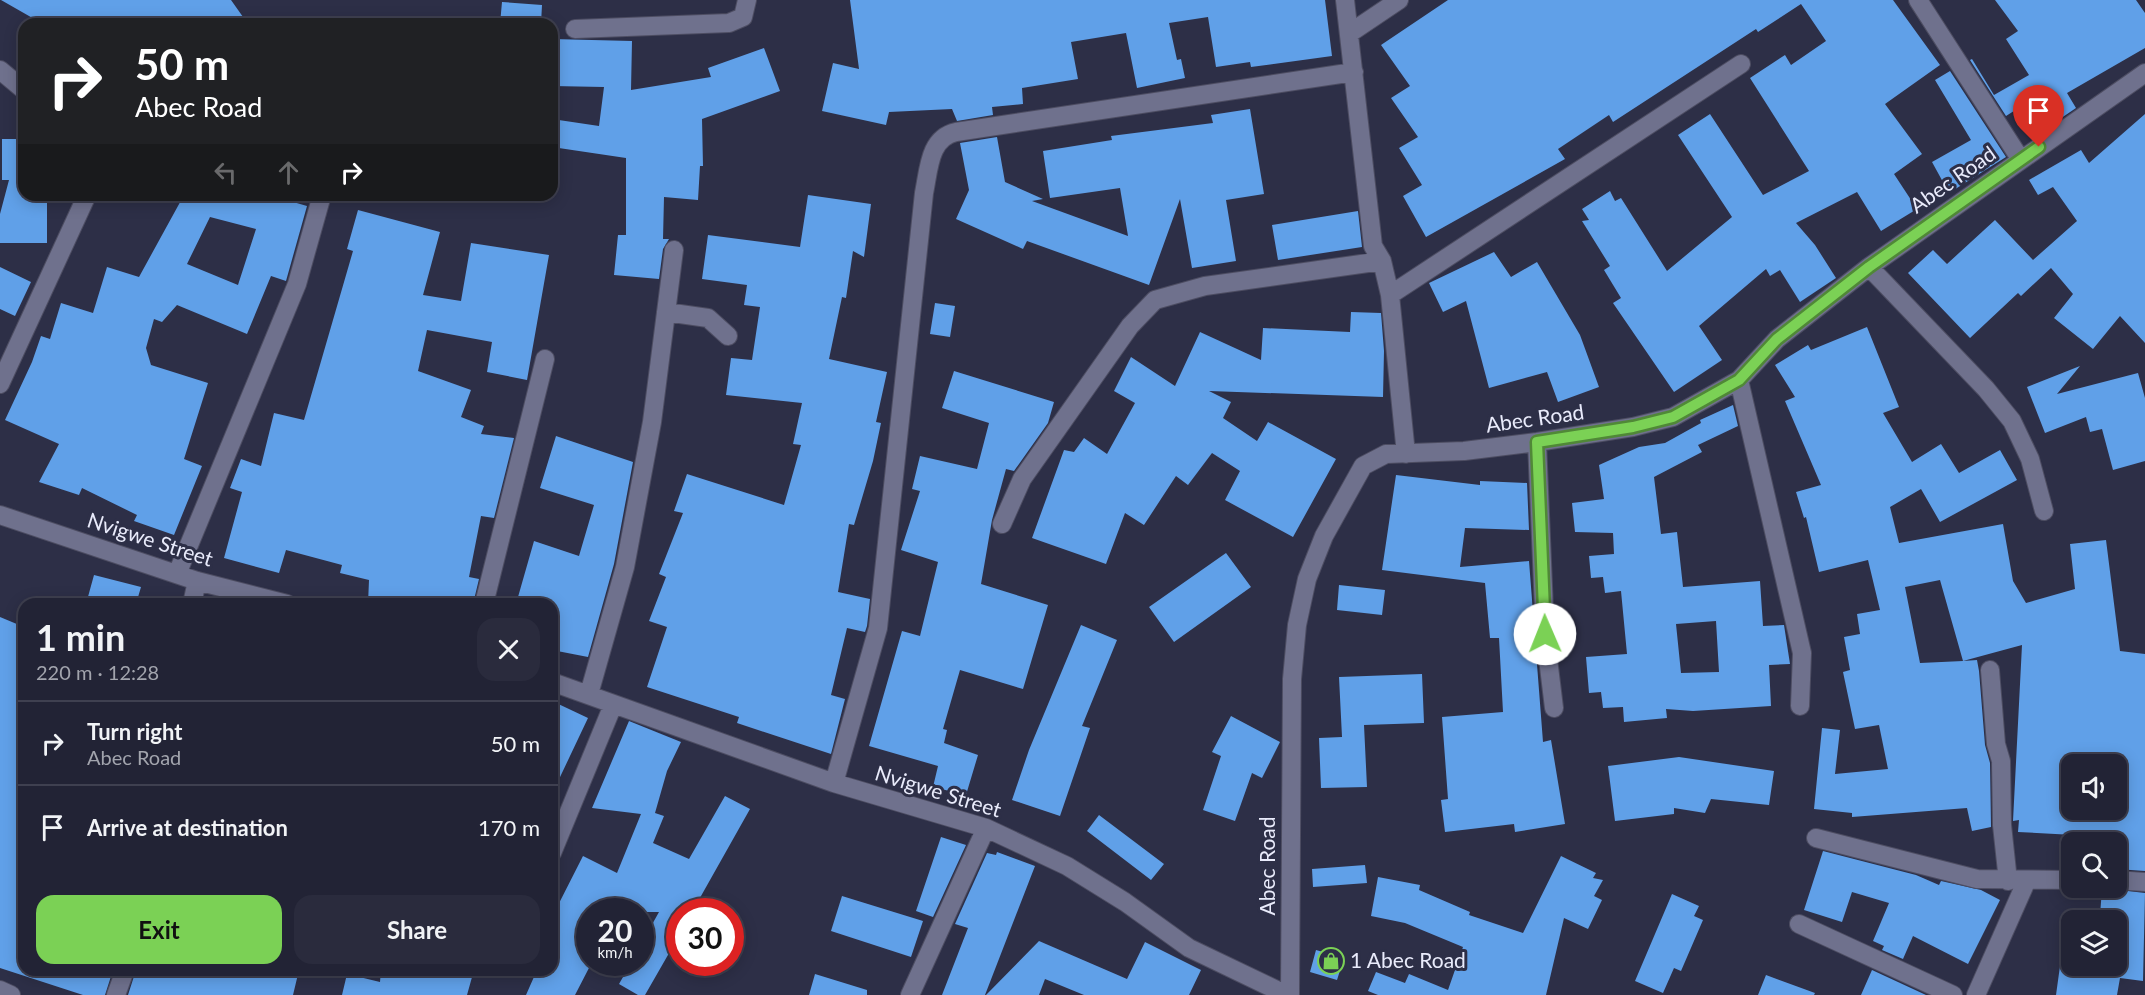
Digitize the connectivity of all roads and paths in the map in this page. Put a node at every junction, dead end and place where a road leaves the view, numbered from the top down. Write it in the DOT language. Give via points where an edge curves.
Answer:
graph roads {
  1 [pos="747,0"];
  2 [pos="1345,0"];
  3 [pos="1399,0"];
  4 [pos="1918,0"];
  5 [pos="574,29"];
  6 [pos="1350,33"];
  7 [pos="1741,64"];
  8 [pos="0,70"];
  9 [pos="1354,72"];
  10 [pos="2145,72"];
  11 [pos="18,85"];
  12 [pos="2021,160"];
  13 [pos="84,201"];
  14 [pos="320,201"];
  15 [pos="674,250"];
  16 [pos="1382,261"];
  17 [pos="1869,267"];
  18 [pos="1390,295"];
  19 [pos="666,312"];
  20 [pos="728,336"];
  21 [pos="545,359"];
  22 [pos="1739,380"];
  23 [pos="0,384"];
  24 [pos="1537,442"];
  25 [pos="1406,454"];
  26 [pos="2044,511"];
  27 [pos="0,515"];
  28 [pos="1002,524"];
  29 [pos="177,574"];
  30 [pos="197,581"];
  31 [pos="193,598"];
  32 [pos="264,598"];
  33 [pos="485,598"];
  34 [pos="1990,670"];
  35 [pos="558,684"];
  36 [pos="589,694"];
  37 [pos="613,705"];
  38 [pos="1800,706"];
  39 [pos="1554,708"];
  40 [pos="834,783"];
  41 [pos="986,828"];
  42 [pos="558,838"];
  43 [pos="1816,838"];
  44 [pos="2061,880"];
  45 [pos="2017,881"];
  46 [pos="2127,881"];
  47 [pos="2145,882"];
  48 [pos="1799,924"];
  49 [pos="123,976"];
  50 [pos="0,990"];
  51 [pos="11,995"];
  52 [pos="116,995"];
  53 [pos="910,995"];
  54 [pos="1288,995"];
  55 [pos="1953,995"];
  56 [pos="1976,995"];
  1 -- 5 [label="street" via="743,17 729,23"];
  2 -- 6 [label="street"];
  3 -- 6 [label="street"];
  4 -- 12 [label="street"];
  6 -- 9 [label="street"];
  7 -- 18 [label="street"];
  8 -- 11 [label="street"];
  9 -- 16 [label="street" via="1373,246"];
  9 -- 40 [label="street" via="956,132 939,139 924,193 878,628"];
  10 -- 12 [label="street, Abec Road"];
  12 -- 17 [label="street, Abec Road"];
  13 -- 23 [label="street"];
  14 -- 29 [label="street" via="297,284"];
  15 -- 19 [label="street"];
  16 -- 18 [label="street"];
  16 -- 28 [label="street" via="1205,286 1155,300 1130,326 1022,479"];
  17 -- 22 [label="street, Abec Road" via="1777,339"];
  17 -- 26 [label="street" via="2012,421 2030,459"];
  18 -- 25 [label="street"];
  19 -- 20 [label="street" via="708,318"];
  19 -- 36 [label="street" via="625,567"];
  21 -- 33 [label="street"];
  22 -- 24 [label="street, Abec Road" via="1673,417"];
  22 -- 38 [label="street" via="1802,652"];
  24 -- 25 [label="street, Abec Road" via="1464,452"];
  24 -- 39 [label="street" via="1545,634"];
  25 -- 54 [label="street, Abec Road" via="1386,454 1363,466 1324,536 1307,579 1297,625 1292,679"];
  27 -- 29 [label="street, Nvigwe Street"];
  29 -- 30 [label="street, Nvigwe Street"];
  30 -- 31 [label="street"];
  30 -- 32 [label="street, Nvigwe Street"];
  34 -- 45 [label="street" via="2001,761 2002,825"];
  35 -- 36 [label="street, Nvigwe Street"];
  36 -- 37 [label="street, Nvigwe Street"];
  37 -- 40 [label="street, Nvigwe Street"];
  37 -- 42 [label="street"];
  40 -- 41 [label="street, Nvigwe Street"];
  41 -- 53 [label="street"];
  41 -- 54 [label="street, Nvigwe Street" via="1067,866 1189,948"];
  43 -- 45 [label="street" via="1977,879"];
  44 -- 45 [label="street"];
  45 -- 56 [label="street"];
  46 -- 47 [label="street"];
  48 -- 55 [label="street"];
  49 -- 52 [label="street"];
  50 -- 51 [label="street"];
}
